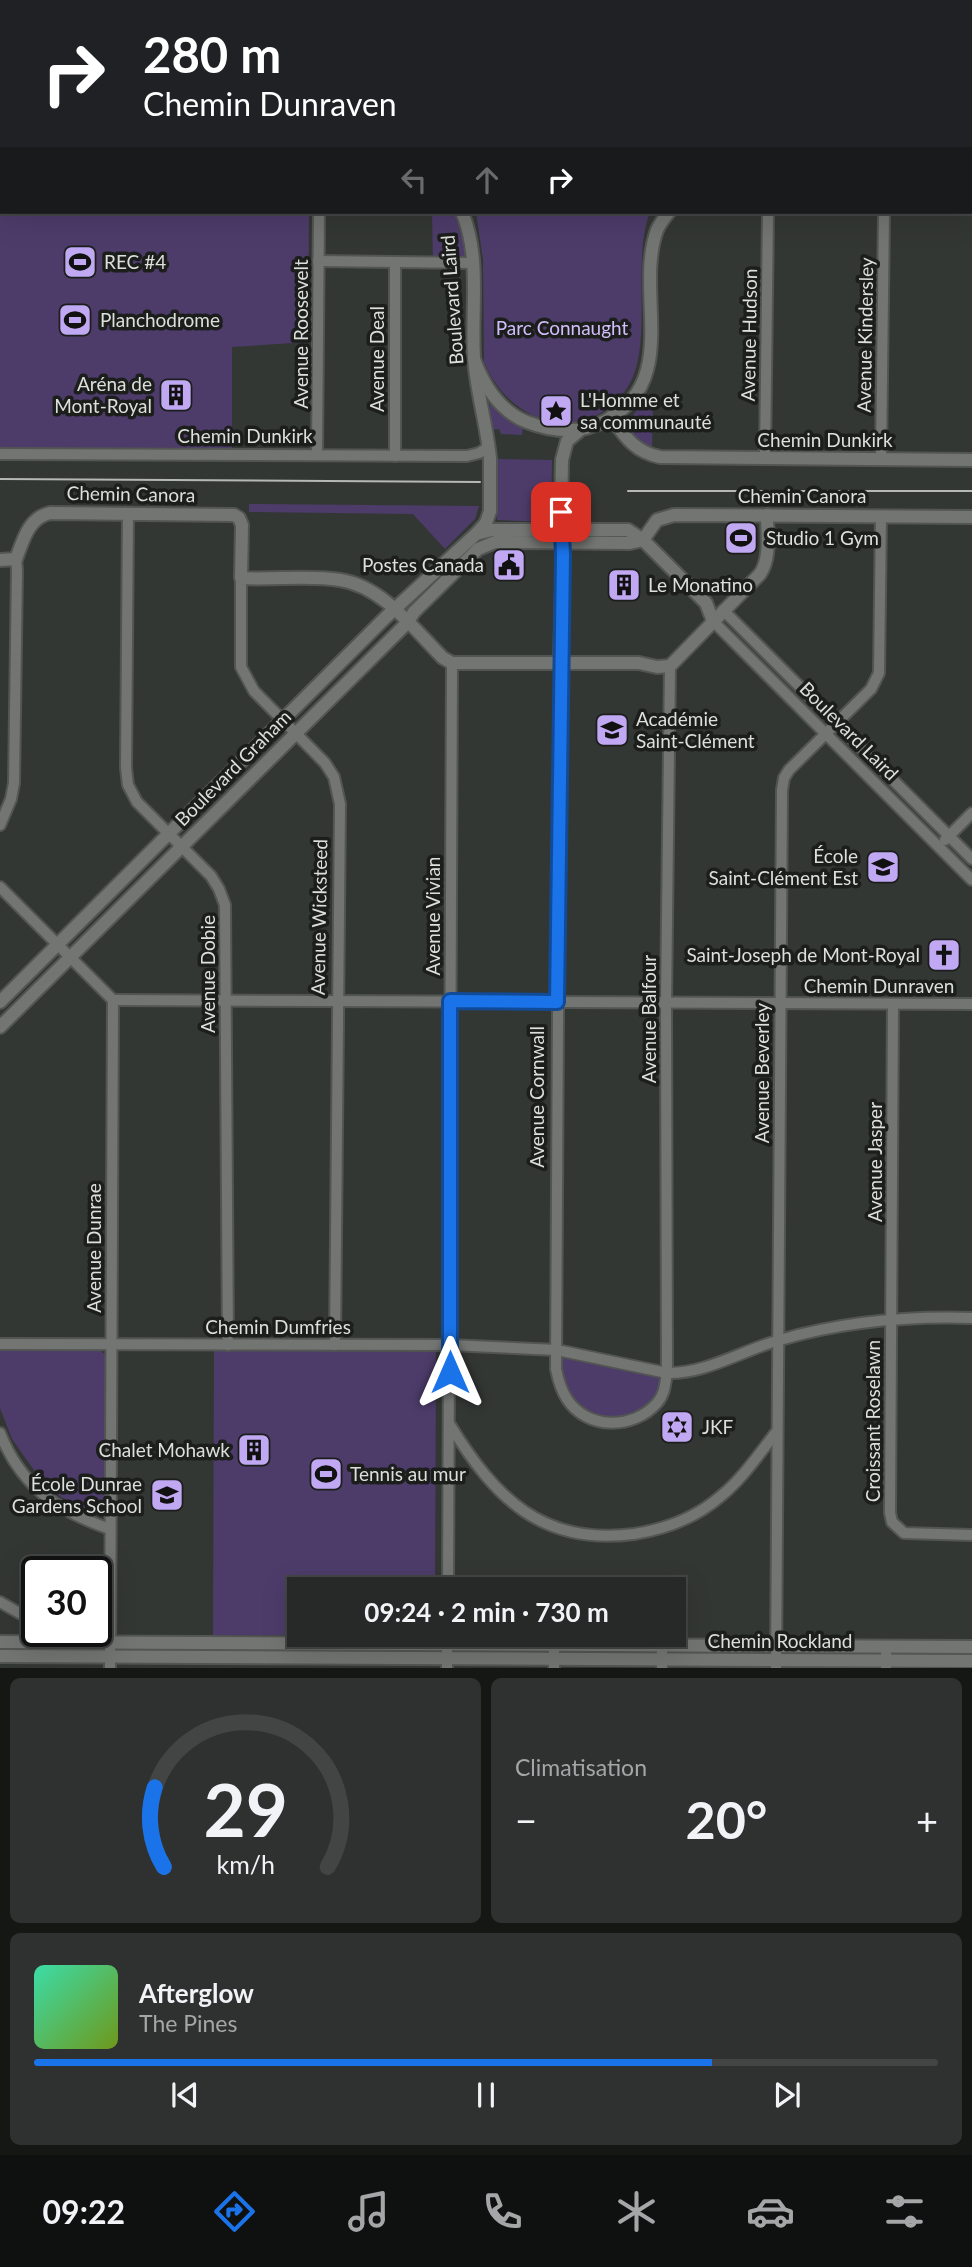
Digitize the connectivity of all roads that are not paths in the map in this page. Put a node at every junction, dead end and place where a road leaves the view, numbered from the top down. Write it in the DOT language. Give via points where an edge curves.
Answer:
graph roads {
  1 [pos="318,214"];
  2 [pos="465,214"];
  3 [pos="659,214"];
  4 [pos="668,214"];
  5 [pos="768,214"];
  6 [pos="884,214"];
  7 [pos="658,228"];
  8 [pos="318,261"];
  9 [pos="394,262"];
  10 [pos="473,263"];
  11 [pos="474,359"];
  12 [pos="611,417"];
  13 [pos="579,431"];
  14 [pos="490,453"];
  15 [pos="0,454"];
  16 [pos="317,456"];
  17 [pos="395,456"];
  18 [pos="765,458"];
  19 [pos="881,459"];
  20 [pos="972,460"];
  21 [pos="489,511"];
  22 [pos="128,514"];
  23 [pos="767,515"];
  24 [pos="881,516"];
  25 [pos="972,517"];
  26 [pos="242,525"];
  27 [pos="476,534"];
  28 [pos="494,536"];
  29 [pos="561,537"];
  30 [pos="643,540"];
  31 [pos="16,559"];
  32 [pos="0,560"];
  33 [pos="241,578"];
  34 [pos="706,603"];
  35 [pos="394,610"];
  36 [pos="723,610"];
  37 [pos="713,621"];
  38 [pos="407,623"];
  39 [pos="560,662"];
  40 [pos="452,663"];
  41 [pos="670,666"];
  42 [pos="283,721"];
  43 [pos="836,723"];
  44 [pos="295,733"];
  45 [pos="825,733"];
  46 [pos="972,813"];
  47 [pos="0,825"];
  48 [pos="170,835"];
  49 [pos="949,836"];
  50 [pos="181,847"];
  51 [pos="938,847"];
  52 [pos="972,859"];
  53 [pos="972,880"];
  54 [pos="0,887"];
  55 [pos="58,944"];
  56 [pos="71,957"];
  57 [pos="113,1000"];
  58 [pos="225,1001"];
  59 [pos="337,1001"];
  60 [pos="450,1001"];
  61 [pos="0,1002"];
  62 [pos="557,1002"];
  63 [pos="666,1003"];
  64 [pos="780,1004"];
  65 [pos="893,1004"];
  66 [pos="972,1004"];
  67 [pos="0,1027"];
  68 [pos="972,1318"];
  69 [pos="891,1320"];
  70 [pos="779,1340"];
  71 [pos="0,1344"];
  72 [pos="111,1345"];
  73 [pos="228,1345"];
  74 [pos="335,1345"];
  75 [pos="450,1345"];
  76 [pos="556,1350"];
  77 [pos="667,1373"];
  78 [pos="450,1426"];
  79 [pos="777,1432"];
  80 [pos="0,1433"];
  81 [pos="110,1529"];
  82 [pos="972,1535"];
  83 [pos="110,1556"];
  84 [pos="448,1577"];
  85 [pos="0,1602"];
  86 [pos="21,1614"];
  87 [pos="287,1641"];
  88 [pos="0,1642"];
  89 [pos="21,1642"];
  90 [pos="112,1643"];
  91 [pos="686,1646"];
  92 [pos="776,1646"];
  93 [pos="886,1647"];
  94 [pos="972,1647"];
  95 [pos="0,1656"];
  96 [pos="972,1661"];
  97 [pos="110,1662"];
  98 [pos="447,1664"];
  99 [pos="554,1664"];
  100 [pos="662,1664"];
  101 [pos="776,1664"];
  102 [pos="886,1665"];
  1 -- 8 [label="street, Avenue Roosevelt"];
  2 -- 10 [label="street, Boulevard Laird"];
  3 -- 7 [label="street"];
  4 -- 7 [label="street"];
  5 -- 18 [label="street, Avenue Hudson"];
  6 -- 19 [label="street, Avenue Kindersley"];
  7 -- 12 [label="street" via="651,268 649,364 639,386"];
  8 -- 9 [label="street"];
  8 -- 16 [label="street, Avenue Roosevelt"];
  9 -- 10 [label="street"];
  9 -- 17 [label="street, Avenue Deal"];
  10 -- 11 [label="street, Boulevard Laird"];
  11 -- 13 [label="street" via="487,388 509,412 547,429"];
  11 -- 14 [label="street, Boulevard Laird"];
  12 -- 13 [label="street"];
  12 -- 18 [label="street, Chemin Dunkirk" via="629,442 649,455"];
  13 -- 29 [label="street, Avenue Cornwall, bridge" via="567,441 562,460"];
  14 -- 17 [label="street, Chemin Dunkirk"];
  14 -- 21 [label="street, Boulevard Laird, bridge"];
  15 -- 16 [label="street, Chemin Dunkirk"];
  16 -- 17 [label="street, Chemin Dunkirk"];
  18 -- 19 [label="street, Chemin Dunkirk"];
  19 -- 20 [label="street, Chemin Dunkirk"];
  21 -- 27 [label="street, Boulevard Laird"];
  21 -- 28 [label="street, Boulevard Laird"];
  22 -- 26 [label="street, Chemin Canora" via="234,515"];
  22 -- 31 [label="street, Chemin Canora" via="43,514 31,524"];
  22 -- 48 [label="street, Avenue Dobie" via="127,776 137,802"];
  23 -- 24 [label="street, Chemin Canora"];
  23 -- 30 [label="street, Chemin Canora" via="665,516 650,527"];
  23 -- 36 [label="street" via="765,567"];
  24 -- 25 [label="street, Chemin Canora"];
  24 -- 43 [label="street, Avenue Beverley" via="879,673 871,690"];
  26 -- 33 [label="street, Avenue Wicksteed"];
  27 -- 28 [label="street, Boulevard Graham"];
  27 -- 35 [label="street, Boulevard Graham"];
  28 -- 29 [label="street"];
  28 -- 38 [label="street, Boulevard Graham"];
  29 -- 30 [label="street" via="628,530"];
  29 -- 39 [label="street, Avenue Cornwall"];
  30 -- 34 [label="street, Boulevard Laird"];
  31 -- 32 [label="street"];
  31 -- 47 [label="street" via="14,783"];
  33 -- 35 [label="street" via="341,580 367,588"];
  33 -- 42 [label="street, Avenue Wicksteed" via="241,667 251,687"];
  34 -- 36 [label="street, Boulevard Laird"];
  34 -- 37 [label="street, Boulevard Laird"];
  35 -- 38 [label="street"];
  35 -- 42 [label="street, Boulevard Graham"];
  36 -- 37 [label="street"];
  36 -- 43 [label="street, Boulevard Laird"];
  37 -- 41 [label="street"];
  37 -- 45 [label="street, Boulevard Laird"];
  38 -- 40 [label="street"];
  38 -- 44 [label="street, Boulevard Graham"];
  39 -- 40 [label="street"];
  39 -- 41 [label="street"];
  39 -- 62 [label="street, Avenue Cornwall"];
  40 -- 60 [label="street, Avenue Vivian"];
  41 -- 63 [label="street, Avenue Balfour"];
  42 -- 44 [label="street, Avenue Wicksteed"];
  42 -- 48 [label="street, Boulevard Graham"];
  43 -- 45 [label="street, Avenue Beverley"];
  43 -- 49 [label="street, Boulevard Laird"];
  44 -- 50 [label="street, Boulevard Graham"];
  44 -- 59 [label="street, Avenue Wicksteed" via="325,763 338,788"];
  45 -- 51 [label="street, Boulevard Laird"];
  45 -- 64 [label="street, Avenue Beverley" via="789,770 783,783"];
  46 -- 49 [label="street"];
  48 -- 50 [label="street, Avenue Dobie"];
  48 -- 55 [label="street, Boulevard Graham"];
  49 -- 51 [label="street"];
  49 -- 52 [label="street, Boulevard Laird"];
  50 -- 56 [label="street, Boulevard Graham"];
  50 -- 58 [label="street, Avenue Dobie" via="211,876 225,905"];
  51 -- 53 [label="street, Boulevard Laird"];
  54 -- 55 [label="street"];
  55 -- 56 [label="street"];
  55 -- 61 [label="street, Boulevard Graham"];
  56 -- 57 [label="street"];
  56 -- 67 [label="street, Boulevard Graham"];
  57 -- 58 [label="street, Chemin Dunraven"];
  57 -- 72 [label="street, Avenue Dunrae"];
  58 -- 59 [label="street, Chemin Dunraven"];
  58 -- 73 [label="street, Avenue Dobie"];
  59 -- 60 [label="street, Chemin Dunraven"];
  59 -- 74 [label="street, Avenue Wicksteed"];
  60 -- 62 [label="street, Chemin Dunraven"];
  60 -- 75 [label="street, Avenue Vivian"];
  62 -- 63 [label="street, Chemin Dunraven"];
  62 -- 76 [label="street, Avenue Cornwall"];
  63 -- 64 [label="street, Chemin Dunraven"];
  63 -- 77 [label="street, Avenue Balfour"];
  64 -- 65 [label="street, Chemin Dunraven"];
  64 -- 70 [label="street, Avenue Beverley"];
  65 -- 66 [label="street, Chemin Dunraven"];
  65 -- 69 [label="street, Avenue Jasper"];
  68 -- 69 [label="street, Chemin Dumfries"];
  69 -- 70 [label="street, Chemin Dumfries"];
  69 -- 82 [label="street, Croissant Roselawn" via="892,1522 912,1534"];
  70 -- 77 [label="street, Chemin Dumfries" via="691,1370"];
  70 -- 79 [label="street, Avenue Beverley"];
  71 -- 72 [label="street, Chemin Dumfries"];
  72 -- 73 [label="street, Chemin Dumfries"];
  72 -- 81 [label="street, Avenue Dunrae"];
  73 -- 74 [label="street, Chemin Dumfries"];
  74 -- 75 [label="street, Chemin Dumfries"];
  75 -- 76 [label="street, Chemin Dumfries"];
  75 -- 78 [label="street, Avenue Vivian"];
  76 -- 77 [label="street, Chemin Dumfries"];
  76 -- 77 [label="street" via="556,1368 567,1399 578,1411 603,1423 629,1421 649,1410 664,1390"];
  78 -- 79 [label="street" via="472,1461 508,1500 552,1526 594,1536 647,1532 700,1511 741,1477"];
  78 -- 84 [label="street, Avenue Vivian"];
  79 -- 92 [label="street, Avenue Beverley"];
  80 -- 81 [label="street" via="23,1473 54,1504 79,1519"];
  81 -- 83 [label="street, Avenue Dunrae"];
  85 -- 86 [label="street"];
  87 -- 90 [label="street, Chemin Rockland"];
  88 -- 89 [label="street, Chemin Rockland"];
  91 -- 92 [label="street, Chemin Rockland"];
  92 -- 93 [label="street, Chemin Rockland"];
  92 -- 101 [label="street, Avenue Beverley"];
  93 -- 94 [label="street, Chemin Rockland"];
  93 -- 102 [label="street"];
  95 -- 97 [label="street, Chemin Rockland"];
  96 -- 102 [label="street, Chemin Rockland"];
  97 -- 98 [label="street, Chemin Rockland"];
  98 -- 99 [label="street, Chemin Rockland"];
  99 -- 100 [label="street, Chemin Rockland"];
  100 -- 101 [label="street, Chemin Rockland"];
  101 -- 102 [label="street, Chemin Rockland"];
}
